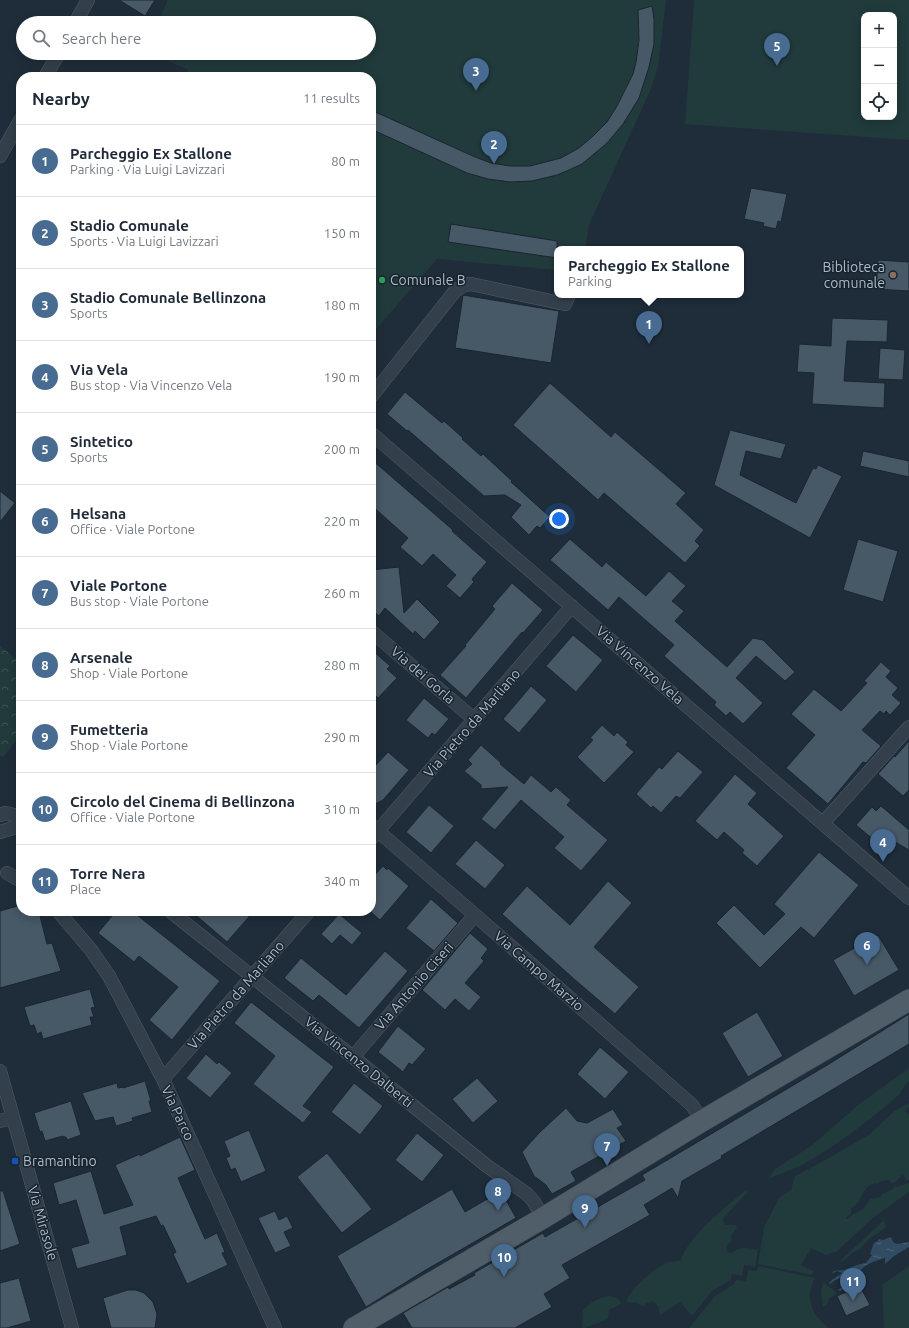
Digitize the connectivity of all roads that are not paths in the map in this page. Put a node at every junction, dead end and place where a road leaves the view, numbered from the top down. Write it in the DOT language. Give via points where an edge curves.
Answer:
graph roads {
  1 [pos="88,0"];
  2 [pos="79,16"];
  3 [pos="55,60"];
  4 [pos="48,72"];
  5 [pos="16,140"];
  6 [pos="0,156"];
  7 [pos="568,298"];
  8 [pos="376,391"];
  9 [pos="376,437"];
  10 [pos="572,606"];
  11 [pos="376,635"];
  12 [pos="475,720"];
  13 [pos="909,727"];
  14 [pos="0,815"];
  15 [pos="16,816"];
  16 [pos="823,823"];
  17 [pos="16,825"];
  18 [pos="376,829"];
  19 [pos="0,832"];
  20 [pos="376,834"];
  21 [pos="7,872"];
  22 [pos="16,878"];
  23 [pos="909,898"];
  24 [pos="475,915"];
  25 [pos="62,916"];
  26 [pos="176,916"];
  27 [pos="305,916"];
  28 [pos="252,977"];
  29 [pos="909,1000"];
  30 [pos="353,1057"];
  31 [pos="0,1071"];
  32 [pos="163,1079"];
  33 [pos="13,1118"];
  34 [pos="0,1121"];
  35 [pos="702,1121"];
  36 [pos="543,1218"];
  37 [pos="72,1328"];
  38 [pos="275,1328"];
  39 [pos="354,1328"];
  1 -- 2 [label="street"];
  3 -- 4 [label="street"];
  5 -- 6 [label="street"];
  7 -- 8 [label="street" via="565,304 471,284 461,286"];
  9 -- 10 [label="street, Via Vincenzo Vela"];
  10 -- 12 [label="street, Via Pietro da Marliano"];
  10 -- 16 [label="street, Via Vincenzo Vela"];
  11 -- 12 [label="street, Via dei Gorla"];
  12 -- 18 [label="street, Via Pietro da Marliano"];
  13 -- 16 [label="street"];
  14 -- 15 [label="street" via="6,813"];
  16 -- 23 [label="street, Via Vincenzo Vela"];
  17 -- 19 [label="street"];
  20 -- 24 [label="street, Via Campo Marzio"];
  21 -- 22 [label="street"];
  24 -- 30 [label="street, Via Antonio Ciseri"];
  24 -- 35 [label="street, Via Campo Marzio" via="692,1105"];
  25 -- 32 [label="street, Via Parco" via="91,950 108,976"];
  26 -- 28 [label="street, Via Vincenzo Dalberti"];
  27 -- 28 [label="street, Via Pietro da Marliano"];
  28 -- 30 [label="street, Via Vincenzo Dalberti"];
  28 -- 32 [label="street, Via Pietro da Marliano"];
  29 -- 35 [label="main road"];
  30 -- 36 [label="street, Via Vincenzo Dalberti" via="488,1166 527,1194"];
  31 -- 33 [label="street, Via Mirasole"];
  32 -- 38 [label="street, Via Parco"];
  33 -- 34 [label="street"];
  33 -- 37 [label="street, Via Mirasole"];
  35 -- 36 [label="main road"];
  36 -- 39 [label="main road"];
}
